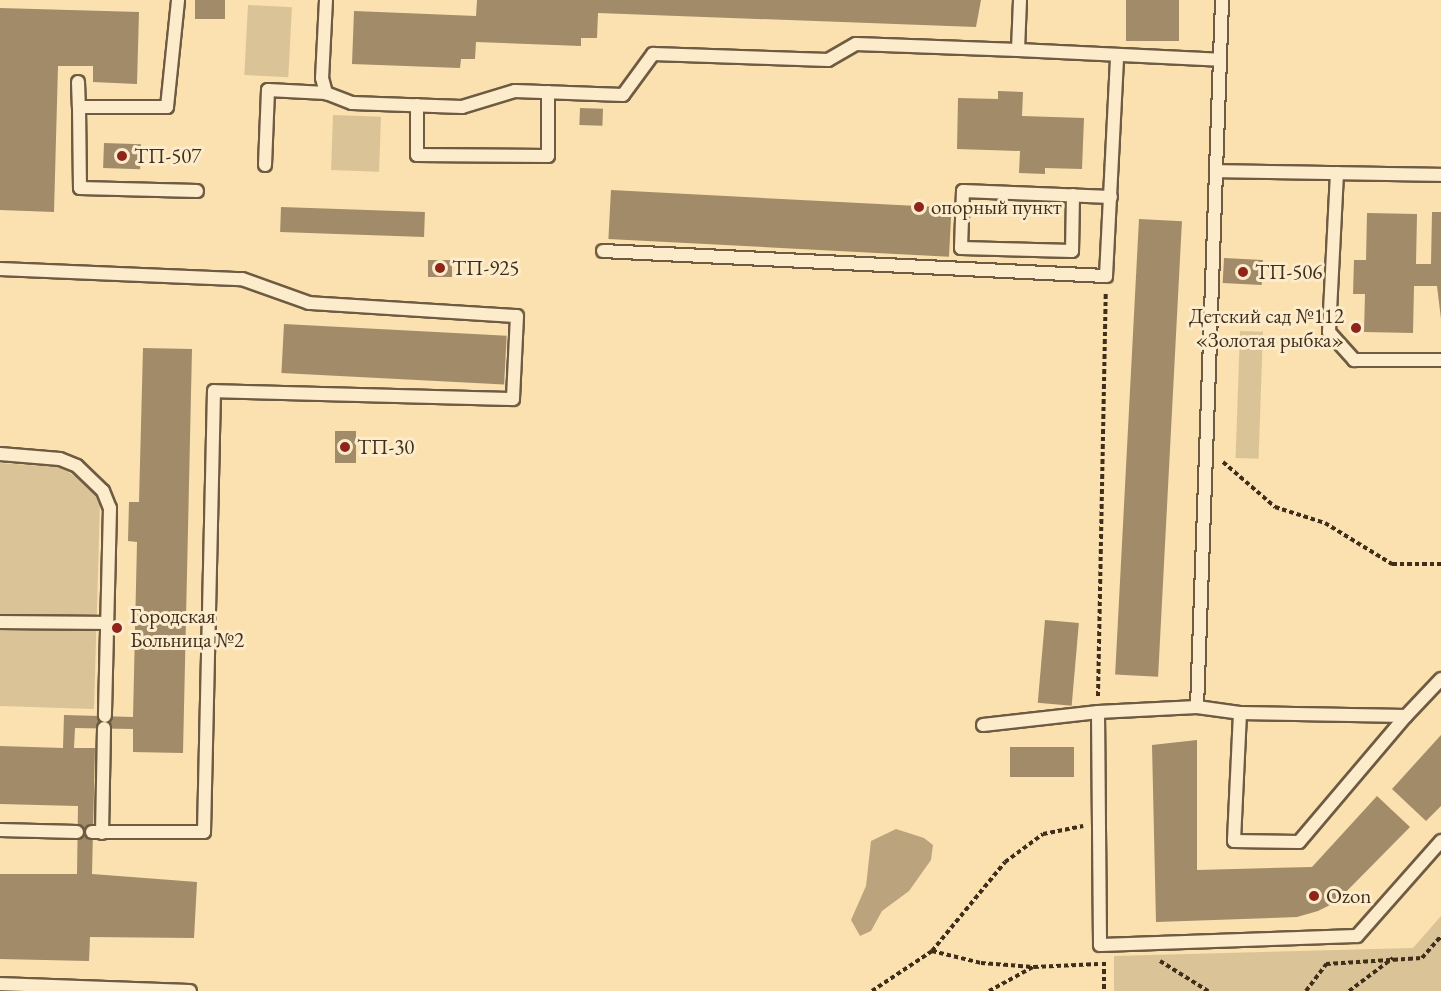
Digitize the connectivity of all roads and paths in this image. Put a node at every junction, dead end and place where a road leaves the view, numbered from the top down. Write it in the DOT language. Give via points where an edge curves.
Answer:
graph roads {
  1 [pos="178,0"];
  2 [pos="326,0"];
  3 [pos="1020,0"];
  4 [pos="1222,0"];
  5 [pos="1018,50"];
  6 [pos="1117,56"];
  7 [pos="1220,60"];
  8 [pos="78,82"];
  9 [pos="548,92"];
  10 [pos="326,93"];
  11 [pos="417,105"];
  12 [pos="79,107"];
  13 [pos="265,165"];
  14 [pos="1216,171"];
  15 [pos="1337,173"];
  16 [pos="1441,175"];
  17 [pos="197,191"];
  18 [pos="1074,195"];
  19 [pos="1110,196"];
  20 [pos="603,251"];
  21 [pos="0,270"];
  22 [pos="1106,276"];
  23 [pos="1441,360"];
  24 [pos="1206,447"];
  25 [pos="0,454"];
  26 [pos="1441,564"];
  27 [pos="0,622"];
  28 [pos="107,623"];
  29 [pos="1441,680"];
  30 [pos="1197,707"];
  31 [pos="1098,712"];
  32 [pos="1240,713"];
  33 [pos="1406,716"];
  34 [pos="983,725"];
  35 [pos="1099,823"];
  36 [pos="0,830"];
  37 [pos="77,832"];
  38 [pos="1441,841"];
  39 [pos="1441,936"];
  40 [pos="1136,945"];
  41 [pos="932,951"];
  42 [pos="1394,958"];
  43 [pos="1034,967"];
  44 [pos="0,984"];
  45 [pos="190,991"];
  46 [pos="872,991"];
  47 [pos="989,991"];
  48 [pos="1104,991"];
  49 [pos="1208,991"];
  50 [pos="1306,991"];
  51 [pos="1348,991"];
  1 -- 12 [label="lane" via="167,107"];
  2 -- 10 [label="lane" via="322,78"];
  3 -- 5 [label="lane"];
  4 -- 7 [label="lane"];
  5 -- 6 [label="lane"];
  5 -- 9 [label="lane" via="856,44 828,60 653,54 623,95"];
  6 -- 7 [label="lane"];
  6 -- 19 [label="lane"];
  7 -- 14 [label="lane"];
  8 -- 12 [label="lane"];
  9 -- 11 [label="lane" via="515,91 462,107"];
  9 -- 11 [label="lane" via="548,156 417,155"];
  10 -- 11 [label="lane" via="352,103"];
  10 -- 13 [label="lane" via="268,90"];
  12 -- 17 [label="lane" via="80,188"];
  14 -- 15 [label="lane"];
  14 -- 24 [label="lane"];
  15 -- 16 [label="lane"];
  15 -- 23 [label="lane" via="1329,332 1354,360"];
  18 -- 18 [label="lane" via="1071,251 962,248 963,191"];
  18 -- 19 [label="lane"];
  19 -- 22 [label="lane"];
  20 -- 22 [label="lane"];
  21 -- 28 [label="lane" via="242,279 309,303 517,316 513,399 214,391 204,832 97,833"];
  22 -- 31 [label="path"];
  24 -- 26 [label="path" via="1275,507 1325,523 1392,564"];
  24 -- 30 [label="lane"];
  25 -- 28 [label="lane" via="60,459 77,466 103,492 110,508"];
  27 -- 28 [label="lane"];
  29 -- 33 [label="lane"];
  30 -- 31 [label="lane"];
  30 -- 32 [label="lane"];
  31 -- 34 [label="lane"];
  31 -- 35 [label="lane"];
  32 -- 33 [label="lane"];
  32 -- 33 [label="lane" via="1234,842 1299,842"];
  35 -- 40 [label="lane" via="1100,945"];
  35 -- 41 [label="path" via="1043,834 1005,862"];
  36 -- 37 [label="lane"];
  38 -- 40 [label="lane" via="1357,936"];
  39 -- 42 [label="path" via="1422,958"];
  40 -- 49 [label="path"];
  41 -- 43 [label="path" via="981,963"];
  41 -- 46 [label="path"];
  42 -- 50 [label="path" via="1326,964"];
  42 -- 51 [label="path"];
  43 -- 47 [label="path"];
  43 -- 48 [label="path" via="1105,963"];
  44 -- 45 [label="lane"];
}
